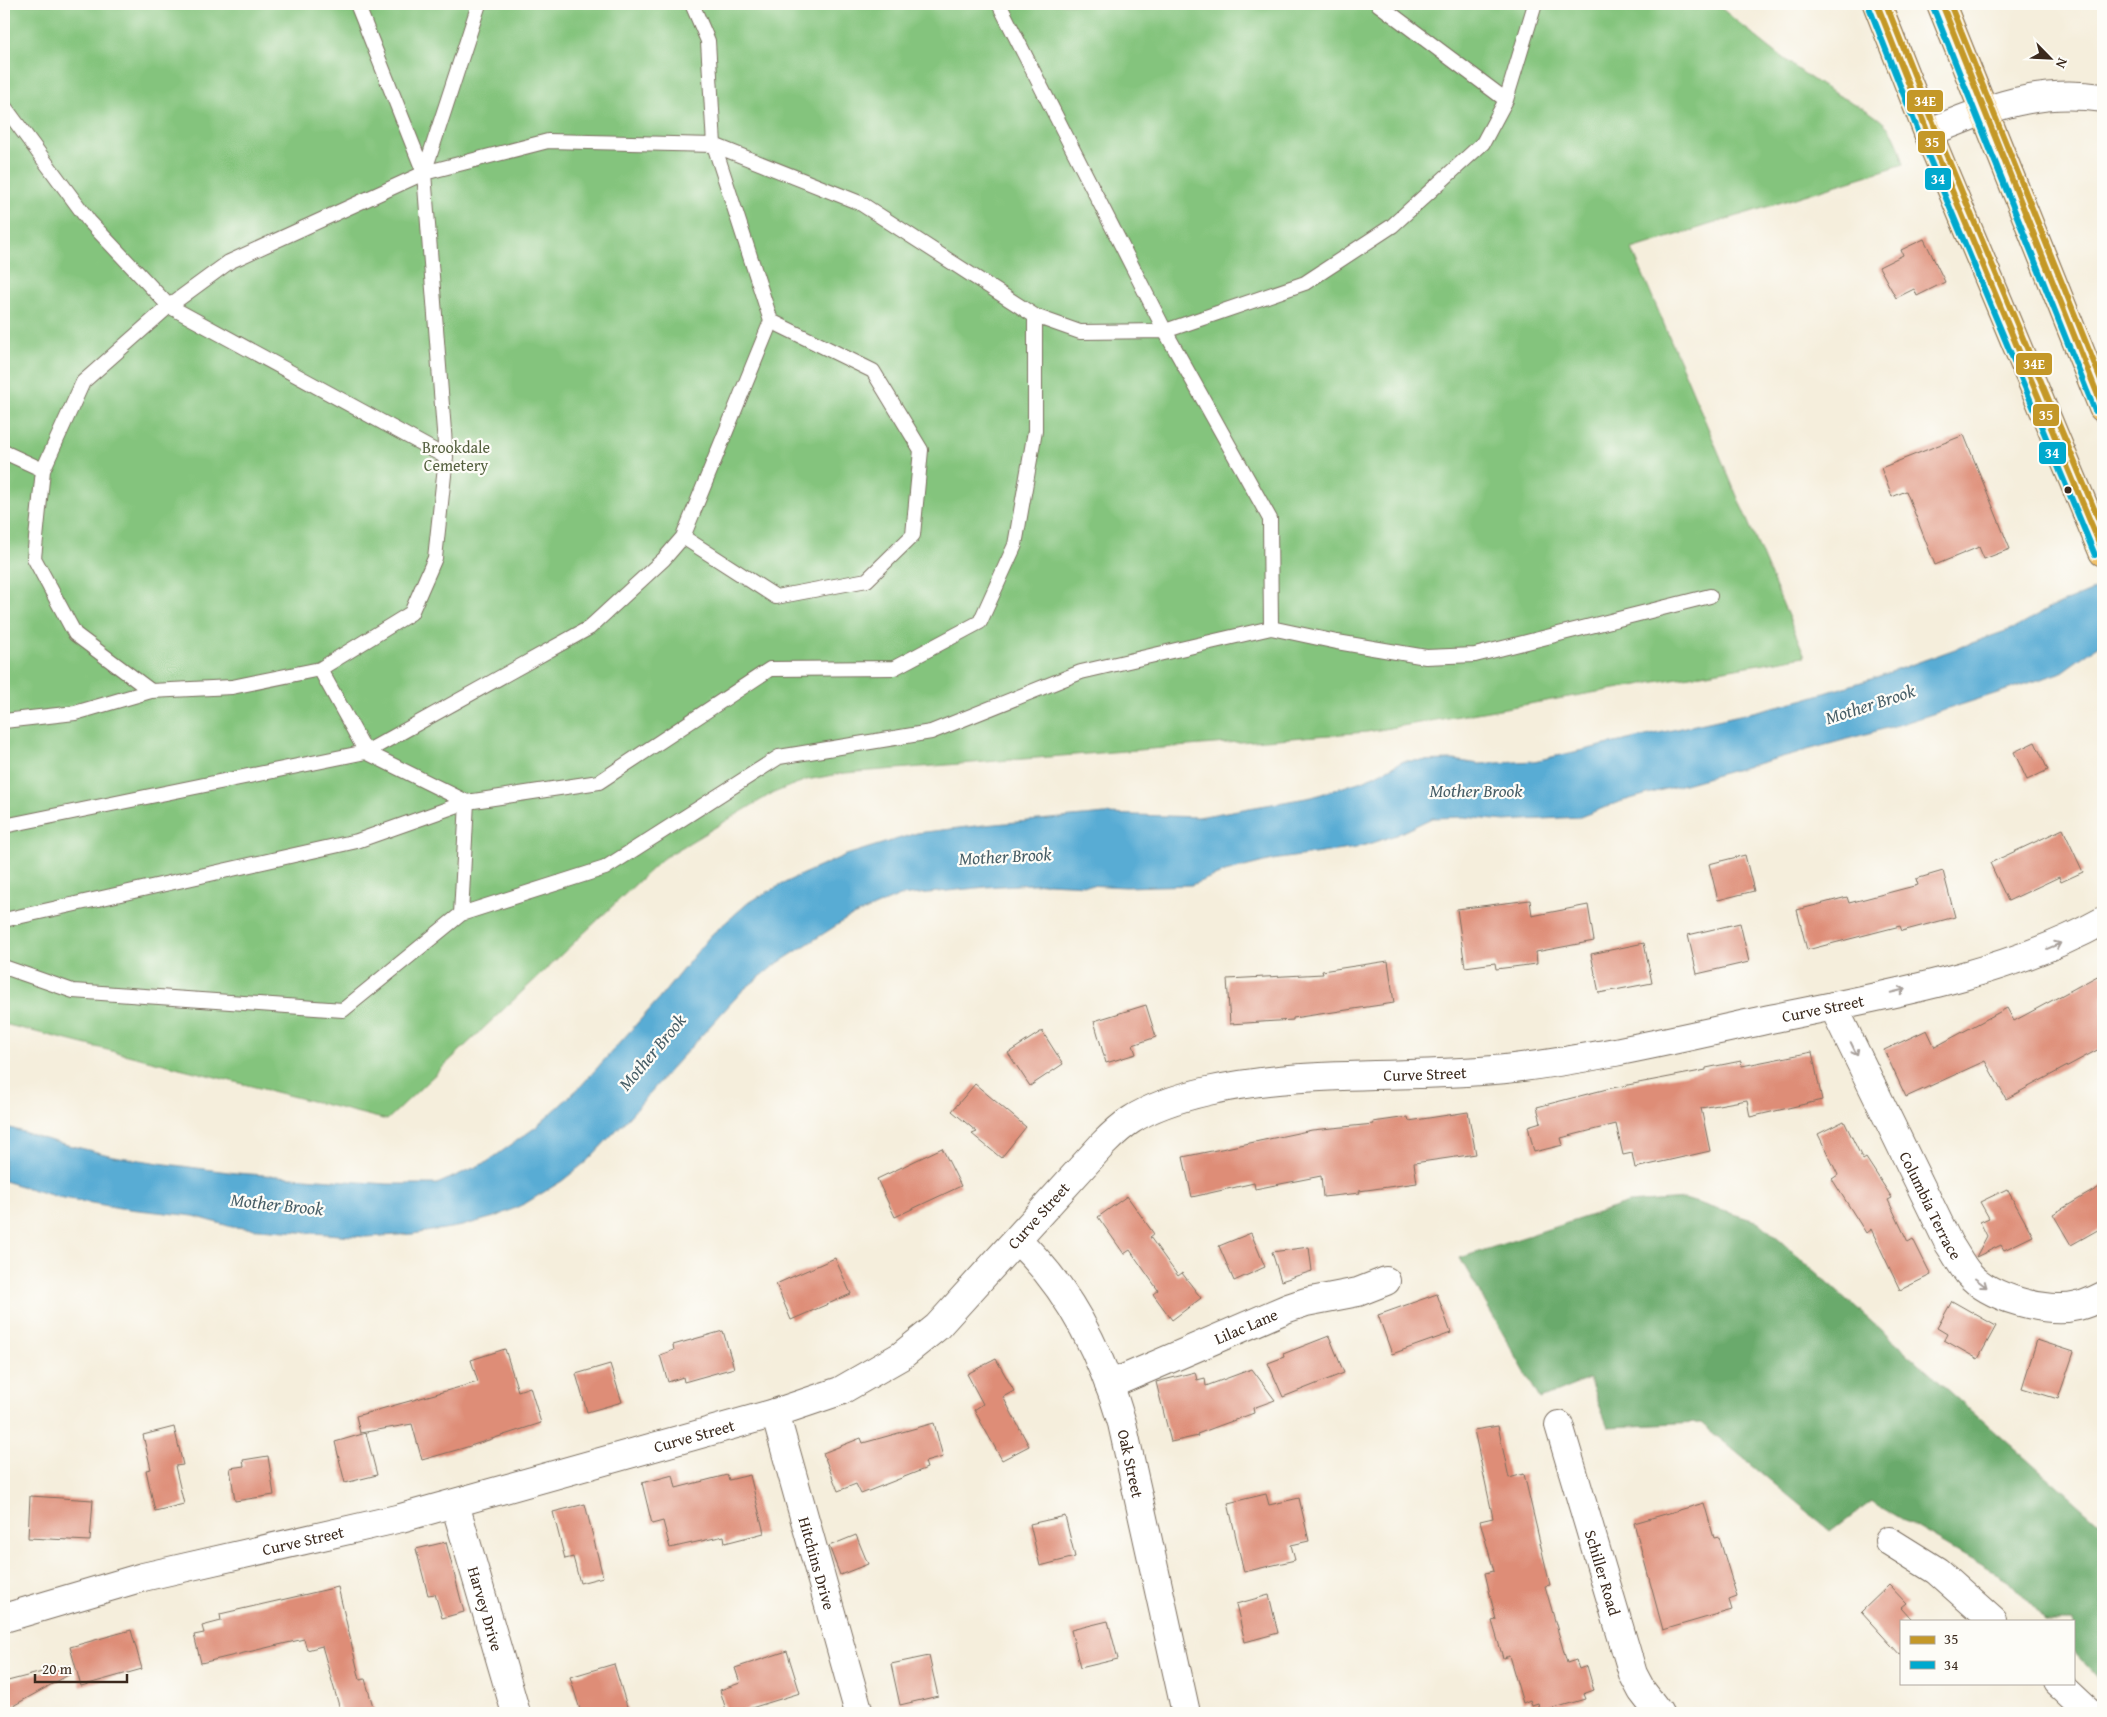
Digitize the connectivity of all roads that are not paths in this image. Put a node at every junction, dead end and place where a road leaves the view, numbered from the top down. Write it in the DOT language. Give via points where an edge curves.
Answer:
graph roads {
  1 [pos="356,4"];
  2 [pos="479,4"];
  3 [pos="692,4"];
  4 [pos="999,4"];
  5 [pos="1378,4"];
  6 [pos="1535,4"];
  7 [pos="1877,4"];
  8 [pos="1941,4"];
  9 [pos="2103,98"];
  10 [pos="1506,100"];
  11 [pos="4,106"];
  12 [pos="1983,110"];
  13 [pos="1928,133"];
  14 [pos="714,145"];
  15 [pos="424,173"];
  16 [pos="169,306"];
  17 [pos="1034,316"];
  18 [pos="771,321"];
  19 [pos="1165,330"];
  20 [pos="2103,408"];
  21 [pos="4,452"];
  22 [pos="446,457"];
  23 [pos="43,470"];
  24 [pos="683,537"];
  25 [pos="2101,547"];
  26 [pos="1710,596"];
  27 [pos="1271,628"];
  28 [pos="320,669"];
  29 [pos="151,691"];
  30 [pos="4,722"];
  31 [pos="366,752"];
  32 [pos="467,802"];
  33 [pos="4,826"];
  34 [pos="461,914"];
  35 [pos="4,920"];
  36 [pos="2103,920"];
  37 [pos="4,967"];
  38 [pos="1833,1006"];
  39 [pos="1017,1240"];
  40 [pos="1386,1281"];
  41 [pos="2103,1296"];
  42 [pos="1109,1385"];
  43 [pos="776,1413"];
  44 [pos="1559,1425"];
  45 [pos="454,1504"];
  46 [pos="1889,1541"];
  47 [pos="4,1618"];
  48 [pos="1993,1620"];
  49 [pos="2059,1684"];
  50 [pos="516,1713"];
  51 [pos="859,1713"];
  52 [pos="1186,1713"];
  53 [pos="1660,1713"];
  54 [pos="2090,1713"];
  1 -- 15 [label="lane"];
  2 -- 15 [label="lane"];
  3 -- 14 [label="lane" via="708,41"];
  4 -- 19 [label="lane"];
  5 -- 10 [label="lane"];
  6 -- 10 [label="lane"];
  7 -- 13 [label="main road"];
  8 -- 12 [label="main road"];
  9 -- 12 [label="street" via="2043,96"];
  10 -- 19 [label="lane" via="1483,143 1392,226 1305,283"];
  11 -- 16 [label="lane" via="89,221"];
  12 -- 13 [label="street"];
  12 -- 20 [label="main road"];
  13 -- 25 [label="main road"];
  14 -- 15 [label="lane" via="548,141"];
  14 -- 17 [label="lane" via="860,202"];
  14 -- 18 [label="lane"];
  15 -- 16 [label="lane" via="229,262"];
  15 -- 22 [label="lane"];
  16 -- 22 [label="lane"];
  16 -- 23 [label="lane" via="83,382"];
  17 -- 19 [label="lane" via="1080,332"];
  17 -- 32 [label="lane" via="1036,431 1015,545 980,622 894,668 770,669 599,782"];
  18 -- 24 [label="lane"];
  18 -- 24 [label="lane" via="873,371 921,450 913,535 867,580 776,597"];
  19 -- 27 [label="lane" via="1270,519"];
  21 -- 23 [label="lane"];
  22 -- 28 [label="lane" via="435,558 411,613"];
  23 -- 29 [label="lane" via="34,558 75,634"];
  24 -- 31 [label="lane" via="664,560 590,628"];
  26 -- 27 [label="lane" via="1475,655 1426,657"];
  27 -- 34 [label="lane" via="1081,672 931,732 779,757 605,868"];
  28 -- 29 [label="lane" via="232,687"];
  28 -- 31 [label="lane"];
  29 -- 30 [label="lane" via="75,713"];
  31 -- 32 [label="lane"];
  31 -- 33 [label="lane"];
  32 -- 34 [label="lane"];
  32 -- 35 [label="lane" via="357,841"];
  34 -- 37 [label="lane" via="343,1010 73,991"];
  38 -- 36 [label="street, Curve Street, one-way" via="2014,961 2065,941"];
  38 -- 39 [label="street, Curve Street" via="1620,1050 1514,1068 1282,1079 1193,1094 1147,1111 1117,1130"];
  38 -- 41 [label="street, Columbia Terrace, one-way" via="1949,1244 1969,1274 1999,1295 2042,1307 2078,1307"];
  39 -- 42 [label="street, Oak Street" via="1055,1282 1088,1337"];
  39 -- 43 [label="street, Curve Street" via="938,1327 901,1356 840,1391"];
  40 -- 42 [label="street, Lilac Lane" via="1358,1292 1288,1308"];
  42 -- 52 [label="street, Oak Street" via="1122,1423"];
  43 -- 45 [label="street, Curve Street"];
  43 -- 51 [label="street, Hitchins Drive"];
  44 -- 53 [label="street, Schiller Road" via="1633,1674"];
  45 -- 47 [label="street, Curve Street" via="143,1577"];
  45 -- 50 [label="street, Harvey Drive"];
  46 -- 48 [label="street" via="1937,1571"];
  49 -- 54 [label="street"];
}
